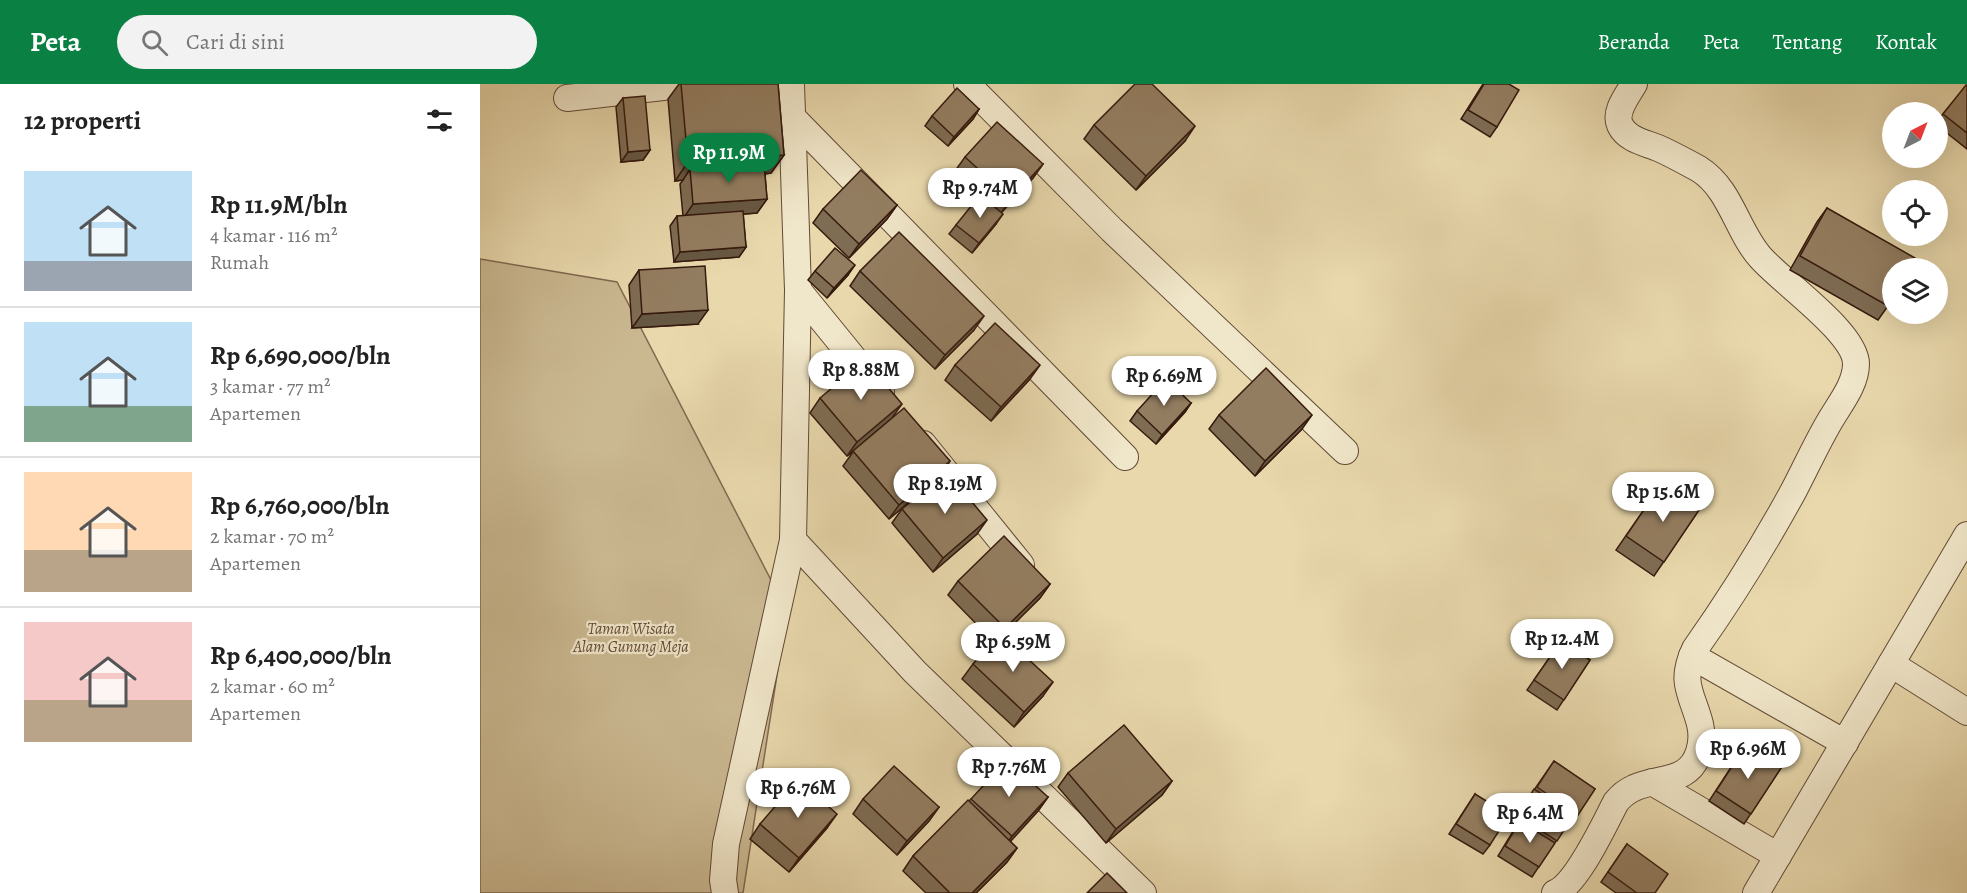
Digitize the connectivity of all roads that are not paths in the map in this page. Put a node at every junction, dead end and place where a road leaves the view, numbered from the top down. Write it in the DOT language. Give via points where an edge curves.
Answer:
graph roads {
  1 [pos="689,84"];
  2 [pos="791,84"];
  3 [pos="967,84"];
  4 [pos="1634,84"];
  5 [pos="567,98"];
  6 [pos="792,117"];
  7 [pos="798,290"];
  8 [pos="1345,451"];
  9 [pos="1125,457"];
  10 [pos="1967,535"];
  11 [pos="793,540"];
  12 [pos="1032,578"];
  13 [pos="1692,656"];
  14 [pos="1891,664"];
  15 [pos="1967,712"];
  16 [pos="1845,743"];
  17 [pos="1652,782"];
  18 [pos="1778,856"];
  19 [pos="724,893"];
  20 [pos="1143,893"];
  21 [pos="1555,893"];
  22 [pos="1756,893"];
  1 -- 5 [label="street"];
  2 -- 6 [label="street"];
  3 -- 8 [label="street" via="1112,230"];
  4 -- 13 [label="street" via="1618,114 1626,133 1701,171 1715,183 1759,257 1833,324 1851,346 1856,363 1852,382 1794,490"];
  6 -- 7 [label="street"];
  6 -- 9 [label="street"];
  7 -- 11 [label="street"];
  7 -- 12 [label="street"];
  10 -- 14 [label="street"];
  11 -- 19 [label="street" via="726,844"];
  11 -- 20 [label="street" via="915,672"];
  13 -- 16 [label="street"];
  13 -- 17 [label="street" via="1687,681 1700,725 1701,744 1696,760 1686,773"];
  14 -- 15 [label="street"];
  14 -- 16 [label="street"];
  16 -- 18 [label="street"];
  17 -- 18 [label="street"];
  17 -- 21 [label="street" via="1632,788 1616,802 1575,875"];
  18 -- 22 [label="street"];
}
